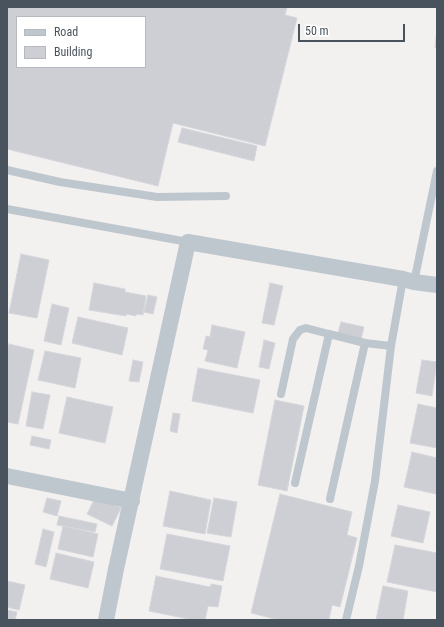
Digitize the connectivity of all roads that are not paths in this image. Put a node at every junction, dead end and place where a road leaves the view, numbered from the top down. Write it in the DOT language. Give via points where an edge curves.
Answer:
graph roads {
  1 [pos="7,170"];
  2 [pos="437,172"];
  3 [pos="226,196"];
  4 [pos="7,209"];
  5 [pos="188,242"];
  6 [pos="408,281"];
  7 [pos="437,285"];
  8 [pos="329,334"];
  9 [pos="365,343"];
  10 [pos="391,346"];
  11 [pos="281,394"];
  12 [pos="7,476"];
  13 [pos="295,483"];
  14 [pos="330,499"];
  15 [pos="132,501"];
  16 [pos="106,620"];
  17 [pos="346,620"];
  1 -- 3 [label="lane" via="60,182 157,197"];
  2 -- 6 [label="lane"];
  4 -- 5 [label="lane"];
  5 -- 6 [label="street"];
  5 -- 15 [label="street"];
  6 -- 7 [label="street"];
  6 -- 10 [label="lane"];
  8 -- 9 [label="lane"];
  8 -- 11 [label="lane" via="306,328 300,330 293,339"];
  8 -- 13 [label="lane"];
  9 -- 10 [label="lane"];
  9 -- 14 [label="lane"];
  10 -- 17 [label="lane" via="375,481"];
  12 -- 15 [label="street"];
  15 -- 16 [label="street"];
}
